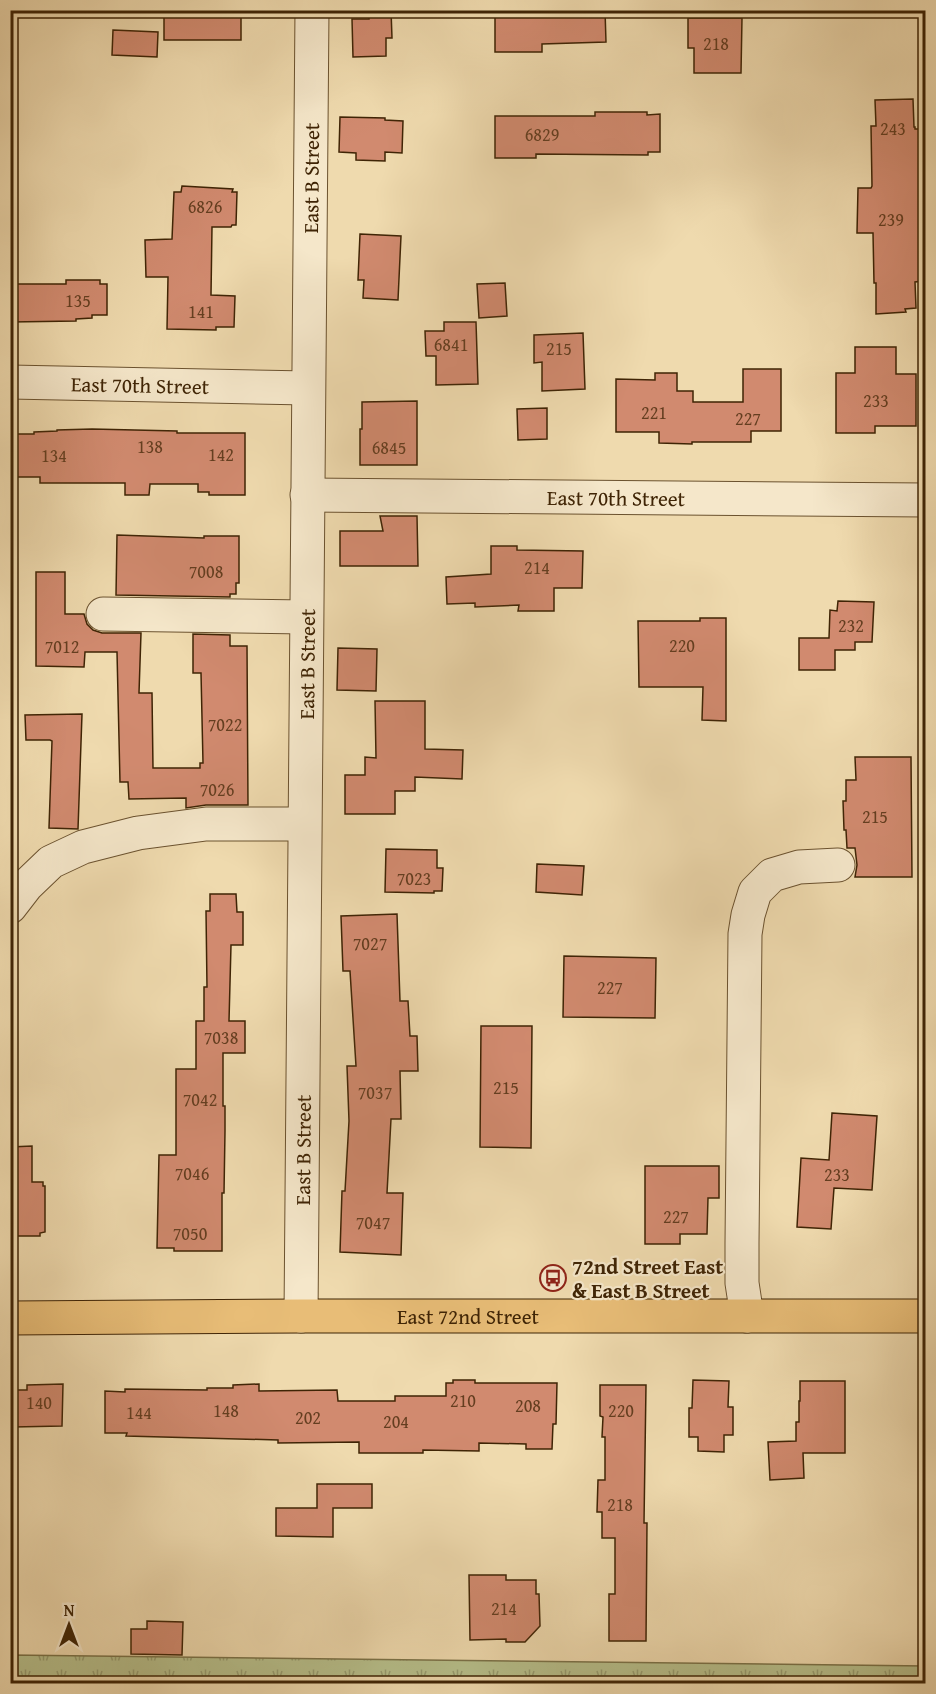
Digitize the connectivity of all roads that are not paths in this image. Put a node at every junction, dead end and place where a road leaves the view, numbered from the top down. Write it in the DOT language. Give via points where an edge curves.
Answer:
graph roads {
  1 [pos="312,10"];
  2 [pos="10,382"];
  3 [pos="308,388"];
  4 [pos="307,495"];
  5 [pos="926,500"];
  6 [pos="103,614"];
  7 [pos="306,618"];
  8 [pos="304,824"];
  9 [pos="838,865"];
  10 [pos="10,907"];
  11 [pos="301,1316"];
  12 [pos="747,1316"];
  13 [pos="926,1316"];
  14 [pos="10,1318"];
  1 -- 3 [label="street, East B Street"];
  2 -- 3 [label="street, East 70th Street"];
  3 -- 4 [label="street, East B Street"];
  4 -- 5 [label="street, East 70th Street"];
  4 -- 7 [label="street, East B Street"];
  6 -- 7 [label="street"];
  7 -- 8 [label="street, East B Street"];
  8 -- 10 [label="street" via="206,824 138,833 83,848 51,862"];
  8 -- 11 [label="street, East B Street"];
  9 -- 12 [label="street" via="799,867 772,875 755,892 748,915 742,1243"];
  11 -- 12 [label="main road, East 72nd Street"];
  11 -- 14 [label="main road, East 72nd Street"];
  12 -- 13 [label="main road, East 72nd Street"];
}
